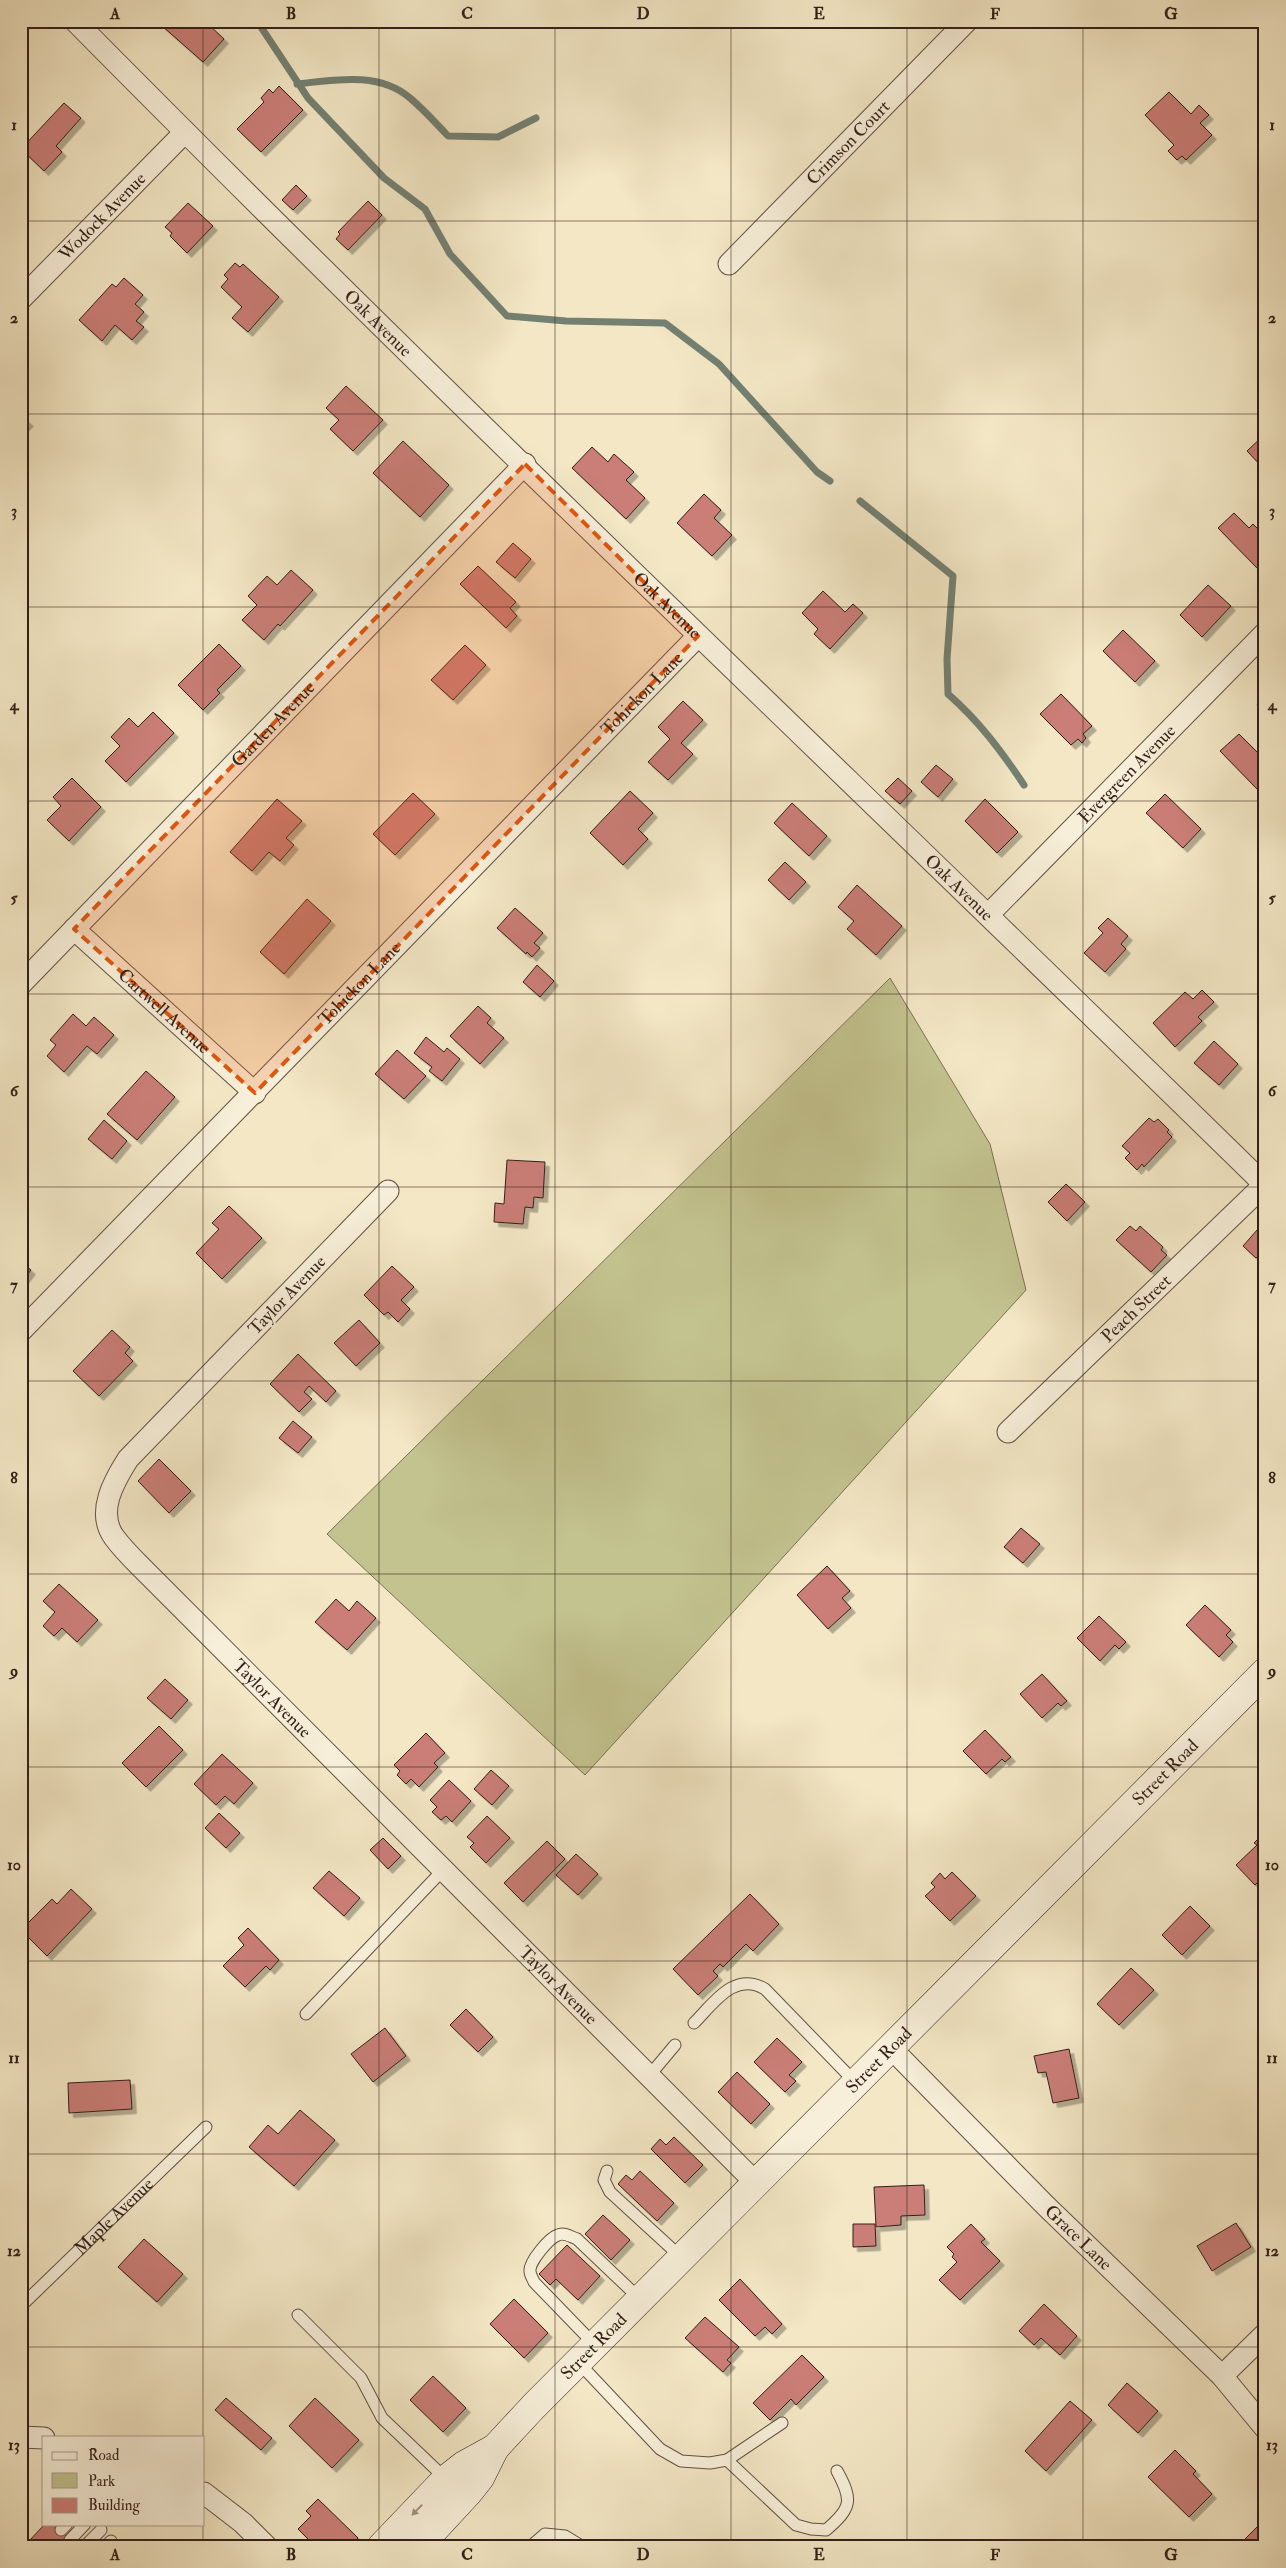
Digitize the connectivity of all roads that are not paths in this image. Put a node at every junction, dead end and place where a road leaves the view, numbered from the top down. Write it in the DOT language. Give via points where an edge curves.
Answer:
graph roads {
  1 [pos="75,21"];
  2 [pos="967,21"];
  3 [pos="185,132"];
  4 [pos="729,264"];
  5 [pos="21,300"];
  6 [pos="525,464"];
  7 [pos="1265,633"];
  8 [pos="698,636"];
  9 [pos="988,914"];
  10 [pos="74,929"];
  11 [pos="21,984"];
  12 [pos="255,1093"];
  13 [pos="1264,1185"];
  14 [pos="388,1191"];
  15 [pos="21,1330"];
  16 [pos="1008,1432"];
  17 [pos="1265,1672"];
  18 [pos="443,1870"];
  19 [pos="306,2014"];
  20 [pos="694,2023"];
  21 [pos="675,2045"];
  22 [pos="890,2047"];
  23 [pos="649,2076"];
  24 [pos="855,2082"];
  25 [pos="206,2127"];
  26 [pos="607,2171"];
  27 [pos="756,2183"];
  28 [pos="682,2258"];
  29 [pos="640,2300"];
  30 [pos="21,2306"];
  31 [pos="298,2314"];
  32 [pos="1265,2334"];
  33 [pos="587,2353"];
  34 [pos="1222,2376"];
  35 [pos="782,2423"];
  36 [pos="1265,2428"];
  37 [pos="21,2437"];
  38 [pos="42,2438"];
  39 [pos="727,2460"];
  40 [pos="837,2471"];
  41 [pos="455,2488"];
  42 [pos="205,2494"];
  43 [pos="83,2526"];
  44 [pos="101,2530"];
  45 [pos="70,2540"];
  46 [pos="84,2547"];
  47 [pos="267,2547"];
  48 [pos="381,2547"];
  49 [pos="418,2547"];
  50 [pos="530,2547"];
  51 [pos="583,2547"];
  1 -- 3 [label="street, Oak Avenue"];
  2 -- 4 [label="street, Crimson Court"];
  3 -- 5 [label="street, Wodock Avenue"];
  3 -- 6 [label="street, Oak Avenue"];
  6 -- 8 [label="street, Oak Avenue"];
  6 -- 10 [label="street, Garden Avenue"];
  7 -- 9 [label="street, Evergreen Avenue"];
  8 -- 9 [label="street, Oak Avenue"];
  8 -- 12 [label="street, Tohickon Lane"];
  9 -- 13 [label="street, Oak Avenue"];
  10 -- 11 [label="street, Garden Avenue"];
  10 -- 12 [label="street, Cartwell Avenue"];
  12 -- 15 [label="street, Tohickon Lane"];
  13 -- 16 [label="street, Peach Street"];
  14 -- 18 [label="street, Taylor Avenue" via="128,1459 113,1482 107,1505 107,1522 113,1536 140,1566"];
  17 -- 22 [label="main road, Street Road"];
  18 -- 19 [label="lane"];
  18 -- 23 [label="street, Taylor Avenue"];
  20 -- 24 [label="lane" via="731,1986 758,1985"];
  21 -- 23 [label="lane"];
  22 -- 24 [label="main road, Street Road"];
  22 -- 34 [label="street, Grace Lane" via="1046,2206"];
  23 -- 27 [label="street, Taylor Avenue"];
  24 -- 27 [label="main road, Street Road"];
  25 -- 30 [label="lane, Maple Avenue"];
  26 -- 28 [label="lane" via="604,2180 610,2192"];
  27 -- 28 [label="main road, Street Road"];
  28 -- 29 [label="main road, Street Road"];
  29 -- 33 [label="main road, Street Road"];
  29 -- 33 [label="lane" via="577,2239 566,2234 558,2235 546,2244 532,2261 530,2271 534,2282"];
  31 -- 41 [label="lane" via="361,2378 382,2418"];
  32 -- 34 [label="street"];
  33 -- 39 [label="lane" via="660,2449 681,2461 710,2463"];
  33 -- 41 [label="main road, Street Road" via="495,2448 464,2465"];
  34 -- 36 [label="street, Grace Lane"];
  35 -- 39 [label="lane"];
  37 -- 38 [label="street"];
  39 -- 40 [label="lane" via="796,2525 811,2529 826,2530 848,2504 848,2492"];
  41 -- 48 [label="main road, Street Road, one-way"];
  41 -- 49 [label="main road, Street Road"];
  42 -- 47 [label="street" via="243,2523"];
  43 -- 45 [label="lane"];
  44 -- 46 [label="lane"];
  50 -- 51 [label="lane" via="544,2534 565,2536"];
}
